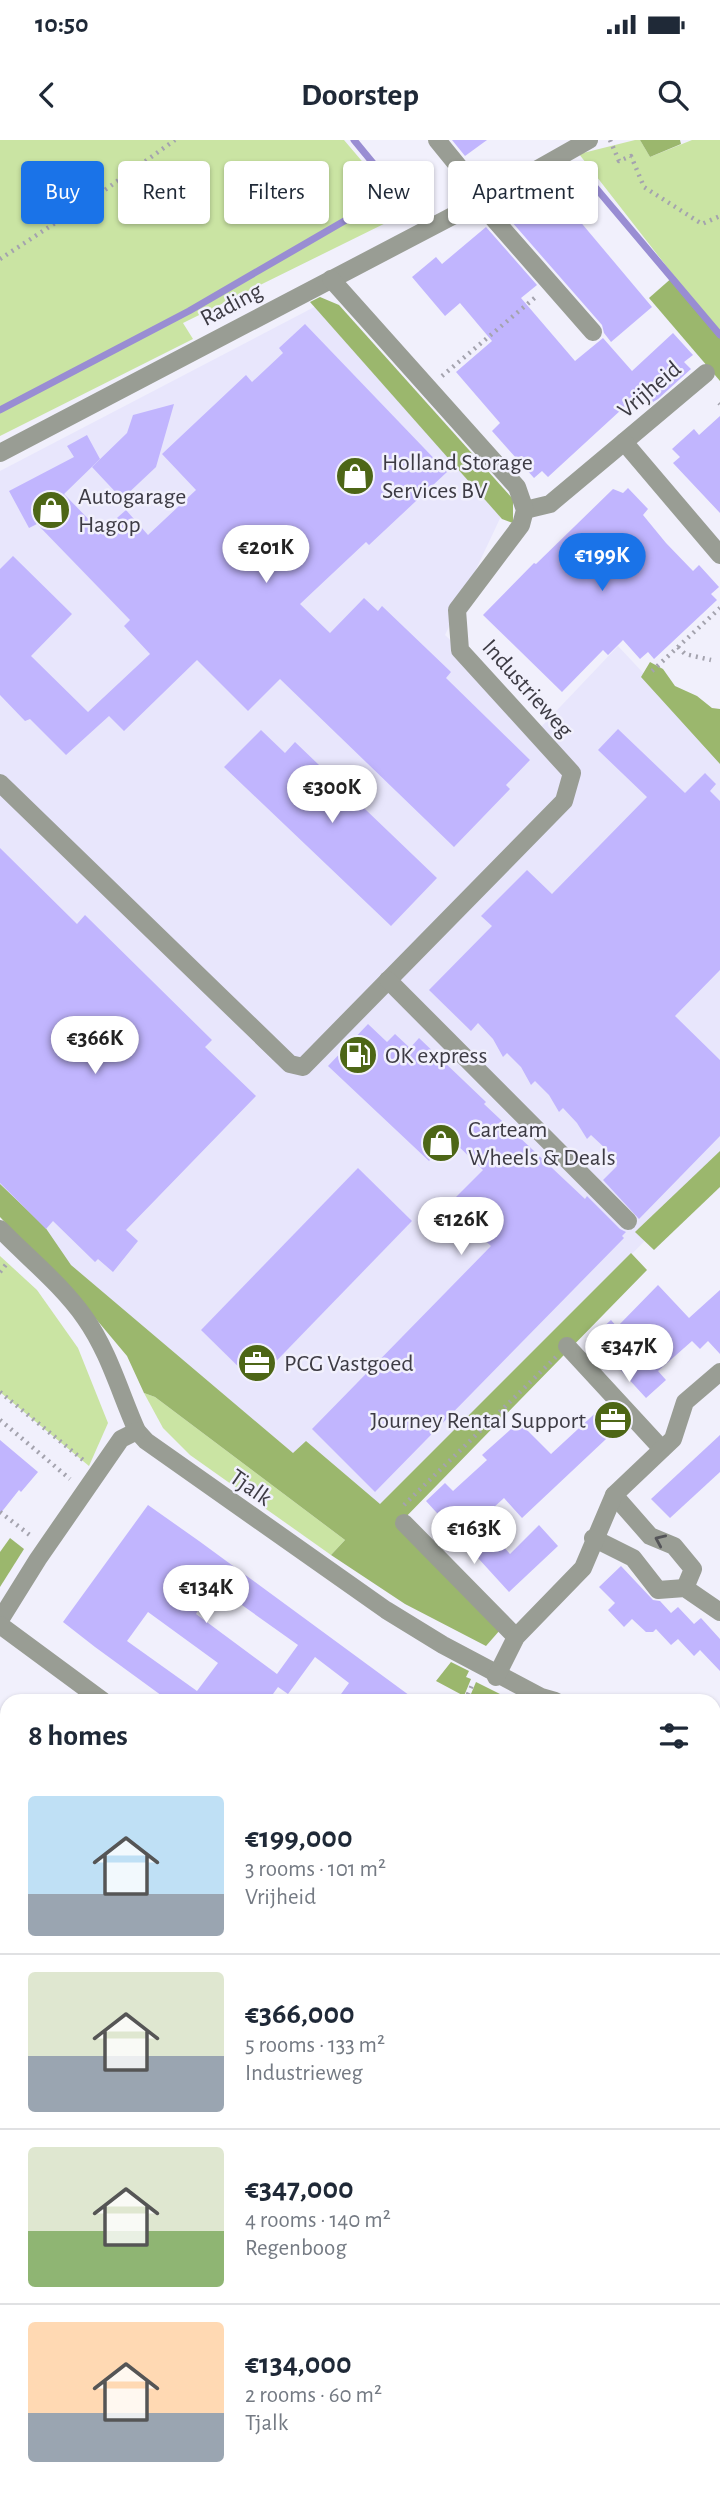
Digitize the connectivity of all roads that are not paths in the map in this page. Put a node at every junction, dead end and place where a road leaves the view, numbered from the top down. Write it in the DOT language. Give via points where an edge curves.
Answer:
graph roads {
  1 [pos="437,140"];
  2 [pos="589,140"];
  3 [pos="453,161"];
  4 [pos="552,161"];
  5 [pos="448,218"];
  6 [pos="502,224"];
  7 [pos="331,279"];
  8 [pos="593,332"];
  9 [pos="706,373"];
  10 [pos="624,442"];
  11 [pos="0,453"];
  12 [pos="525,510"];
  13 [pos="720,555"];
  14 [pos="0,783"];
  15 [pos="388,980"];
  16 [pos="628,1221"];
  17 [pos="0,1229"];
  18 [pos="567,1346"];
  19 [pos="720,1372"];
  20 [pos="136,1431"];
  21 [pos="662,1449"];
  22 [pos="614,1494"];
  23 [pos="404,1523"];
  24 [pos="593,1538"];
  25 [pos="685,1588"];
  26 [pos="720,1612"];
  27 [pos="0,1622"];
  28 [pos="516,1637"];
  29 [pos="497,1676"];
  30 [pos="94,1694"];
  31 [pos="535,1694"];
  1 -- 3 [label="street"];
  2 -- 4 [label="street, Rading"];
  5 -- 7 [label="street, Rading"];
  6 -- 8 [label="street"];
  7 -- 11 [label="street, Rading"];
  7 -- 12 [label="street" via="517,487"];
  9 -- 10 [label="street, Vrijheid"];
  10 -- 12 [label="street, Vrijheid" via="550,505"];
  10 -- 13 [label="street, Vrijheid"];
  12 -- 15 [label="street, Industrieweg" via="521,525 457,610 460,650 572,773 564,801"];
  14 -- 15 [label="street, Industrieweg" via="290,1064 303,1067"];
  15 -- 16 [label="street"];
  17 -- 20 [label="street, Tjalk" via="86,1319 103,1348"];
  18 -- 21 [label="street"];
  19 -- 21 [label="street" via="685,1402 673,1439"];
  20 -- 27 [label="street" via="121,1439 98,1471"];
  20 -- 29 [label="street, Tjalk" via="159,1452 386,1611"];
  21 -- 22 [label="street"];
  22 -- 24 [label="street"];
  25 -- 22 [label="street, one-way" via="693,1569 674,1546 650,1536"];
  23 -- 28 [label="street"];
  24 -- 25 [label="street" via="633,1558 658,1590"];
  24 -- 28 [label="street" via="583,1568"];
  25 -- 26 [label="street"];
  27 -- 30 [label="street"];
  28 -- 29 [label="street"];
  29 -- 31 [label="street, Tjalk"];
}
